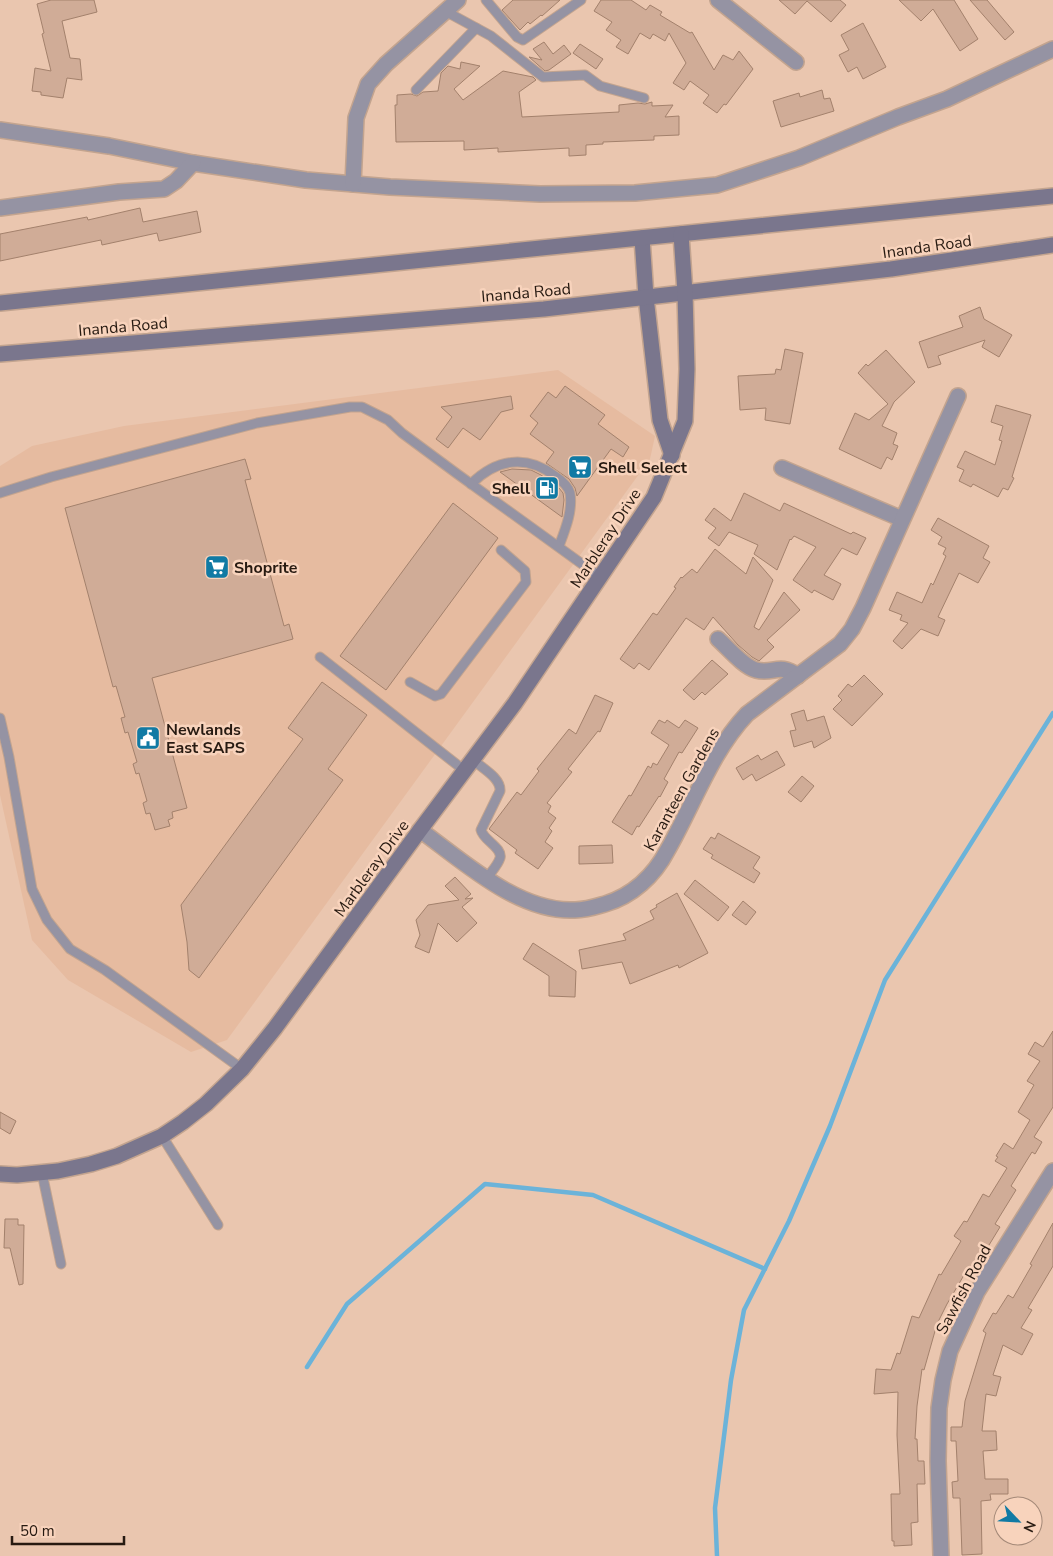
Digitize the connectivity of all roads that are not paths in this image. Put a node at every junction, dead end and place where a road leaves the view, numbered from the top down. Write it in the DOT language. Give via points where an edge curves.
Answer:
graph roads {
  1 [pos="458,0"];
  2 [pos="486,0"];
  3 [pos="581,0"];
  4 [pos="718,0"];
  5 [pos="445,11"];
  6 [pos="476,28"];
  7 [pos="1053,50"];
  8 [pos="796,62"];
  9 [pos="416,90"];
  10 [pos="644,98"];
  11 [pos="0,130"];
  12 [pos="193,163"];
  13 [pos="353,184"];
  14 [pos="1053,196"];
  15 [pos="0,208"];
  16 [pos="681,234"];
  17 [pos="642,238"];
  18 [pos="1053,245"];
  19 [pos="686,293"];
  20 [pos="646,297"];
  21 [pos="0,303"];
  22 [pos="0,354"];
  23 [pos="958,396"];
  24 [pos="672,455"];
  25 [pos="782,468"];
  26 [pos="471,484"];
  27 [pos="0,493"];
  28 [pos="902,519"];
  29 [pos="559,546"];
  30 [pos="501,550"];
  31 [pos="600,577"];
  32 [pos="718,640"];
  33 [pos="320,657"];
  34 [pos="798,676"];
  35 [pos="410,682"];
  36 [pos="0,718"];
  37 [pos="469,765"];
  38 [pos="420,830"];
  39 [pos="487,878"];
  40 [pos="242,1069"];
  41 [pos="162,1136"];
  42 [pos="1053,1171"];
  43 [pos="42,1173"];
  44 [pos="0,1174"];
  45 [pos="218,1225"];
  46 [pos="61,1264"];
  47 [pos="941,1556"];
  1 -- 5 [label="street"];
  2 -- 3 [label="lane" via="523,40"];
  4 -- 8 [label="street"];
  5 -- 6 [label="lane"];
  5 -- 13 [label="street" via="368,84 356,118"];
  6 -- 9 [label="lane"];
  6 -- 10 [label="lane" via="543,77 585,75 600,86"];
  7 -- 13 [label="street" via="947,99 799,158 717,185 635,193 540,194"];
  11 -- 12 [label="street" via="109,146"];
  12 -- 13 [label="street"];
  12 -- 15 [label="street" via="164,189"];
  14 -- 16 [label="main road"];
  16 -- 17 [label="main road"];
  16 -- 19 [label="main road, Marbleray Drive"];
  17 -- 20 [label="main road"];
  17 -- 21 [label="main road"];
  18 -- 19 [label="main road, Inanda Road" via="891,269"];
  19 -- 20 [label="main road, Inanda Road"];
  19 -- 24 [label="main road, Marbleray Drive" via="685,421"];
  20 -- 22 [label="main road, Inanda Road" via="534,310"];
  20 -- 24 [label="main road" via="660,420"];
  23 -- 28 [label="street, Karanteen Gardens"];
  24 -- 31 [label="main road, Marbleray Drive" via="654,497"];
  25 -- 28 [label="street"];
  26 -- 27 [label="lane" via="388,420 362,407 350,407 257,423"];
  26 -- 29 [label="lane"];
  26 -- 29 [label="lane" via="482,473 499,465 516,462 534,464 547,470 570,492 567,524"];
  28 -- 34 [label="street, Karanteen Gardens" via="852,628 840,644"];
  29 -- 31 [label="lane"];
  30 -- 35 [label="lane" via="525,571 526,582 441,694 435,696"];
  31 -- 37 [label="main road, Marbleray Drive"];
  32 -- 34 [label="street" via="756,670 785,669"];
  33 -- 37 [label="lane"];
  34 -- 39 [label="street, Karanteen Gardens" via="747,714 735,728 718,753 660,864 630,893 589,909 562,910 527,902"];
  36 -- 40 [label="lane" via="10,757 32,889 55,932 70,949 105,970"];
  37 -- 38 [label="main road, Marbleray Drive"];
  37 -- 39 [label="lane" via="496,779 500,786 481,830 501,855"];
  38 -- 39 [label="street, Karanteen Gardens"];
  38 -- 40 [label="main road, Marbleray Drive"];
  40 -- 41 [label="main road, Marbleray Drive" via="196,1113"];
  41 -- 43 [label="main road, Marbleray Drive" via="117,1156"];
  41 -- 45 [label="lane"];
  42 -- 47 [label="street, Sawfish Road" via="977,1292 950,1351 938,1408"];
  43 -- 44 [label="main road, Marbleray Drive"];
  43 -- 46 [label="lane"];
}
